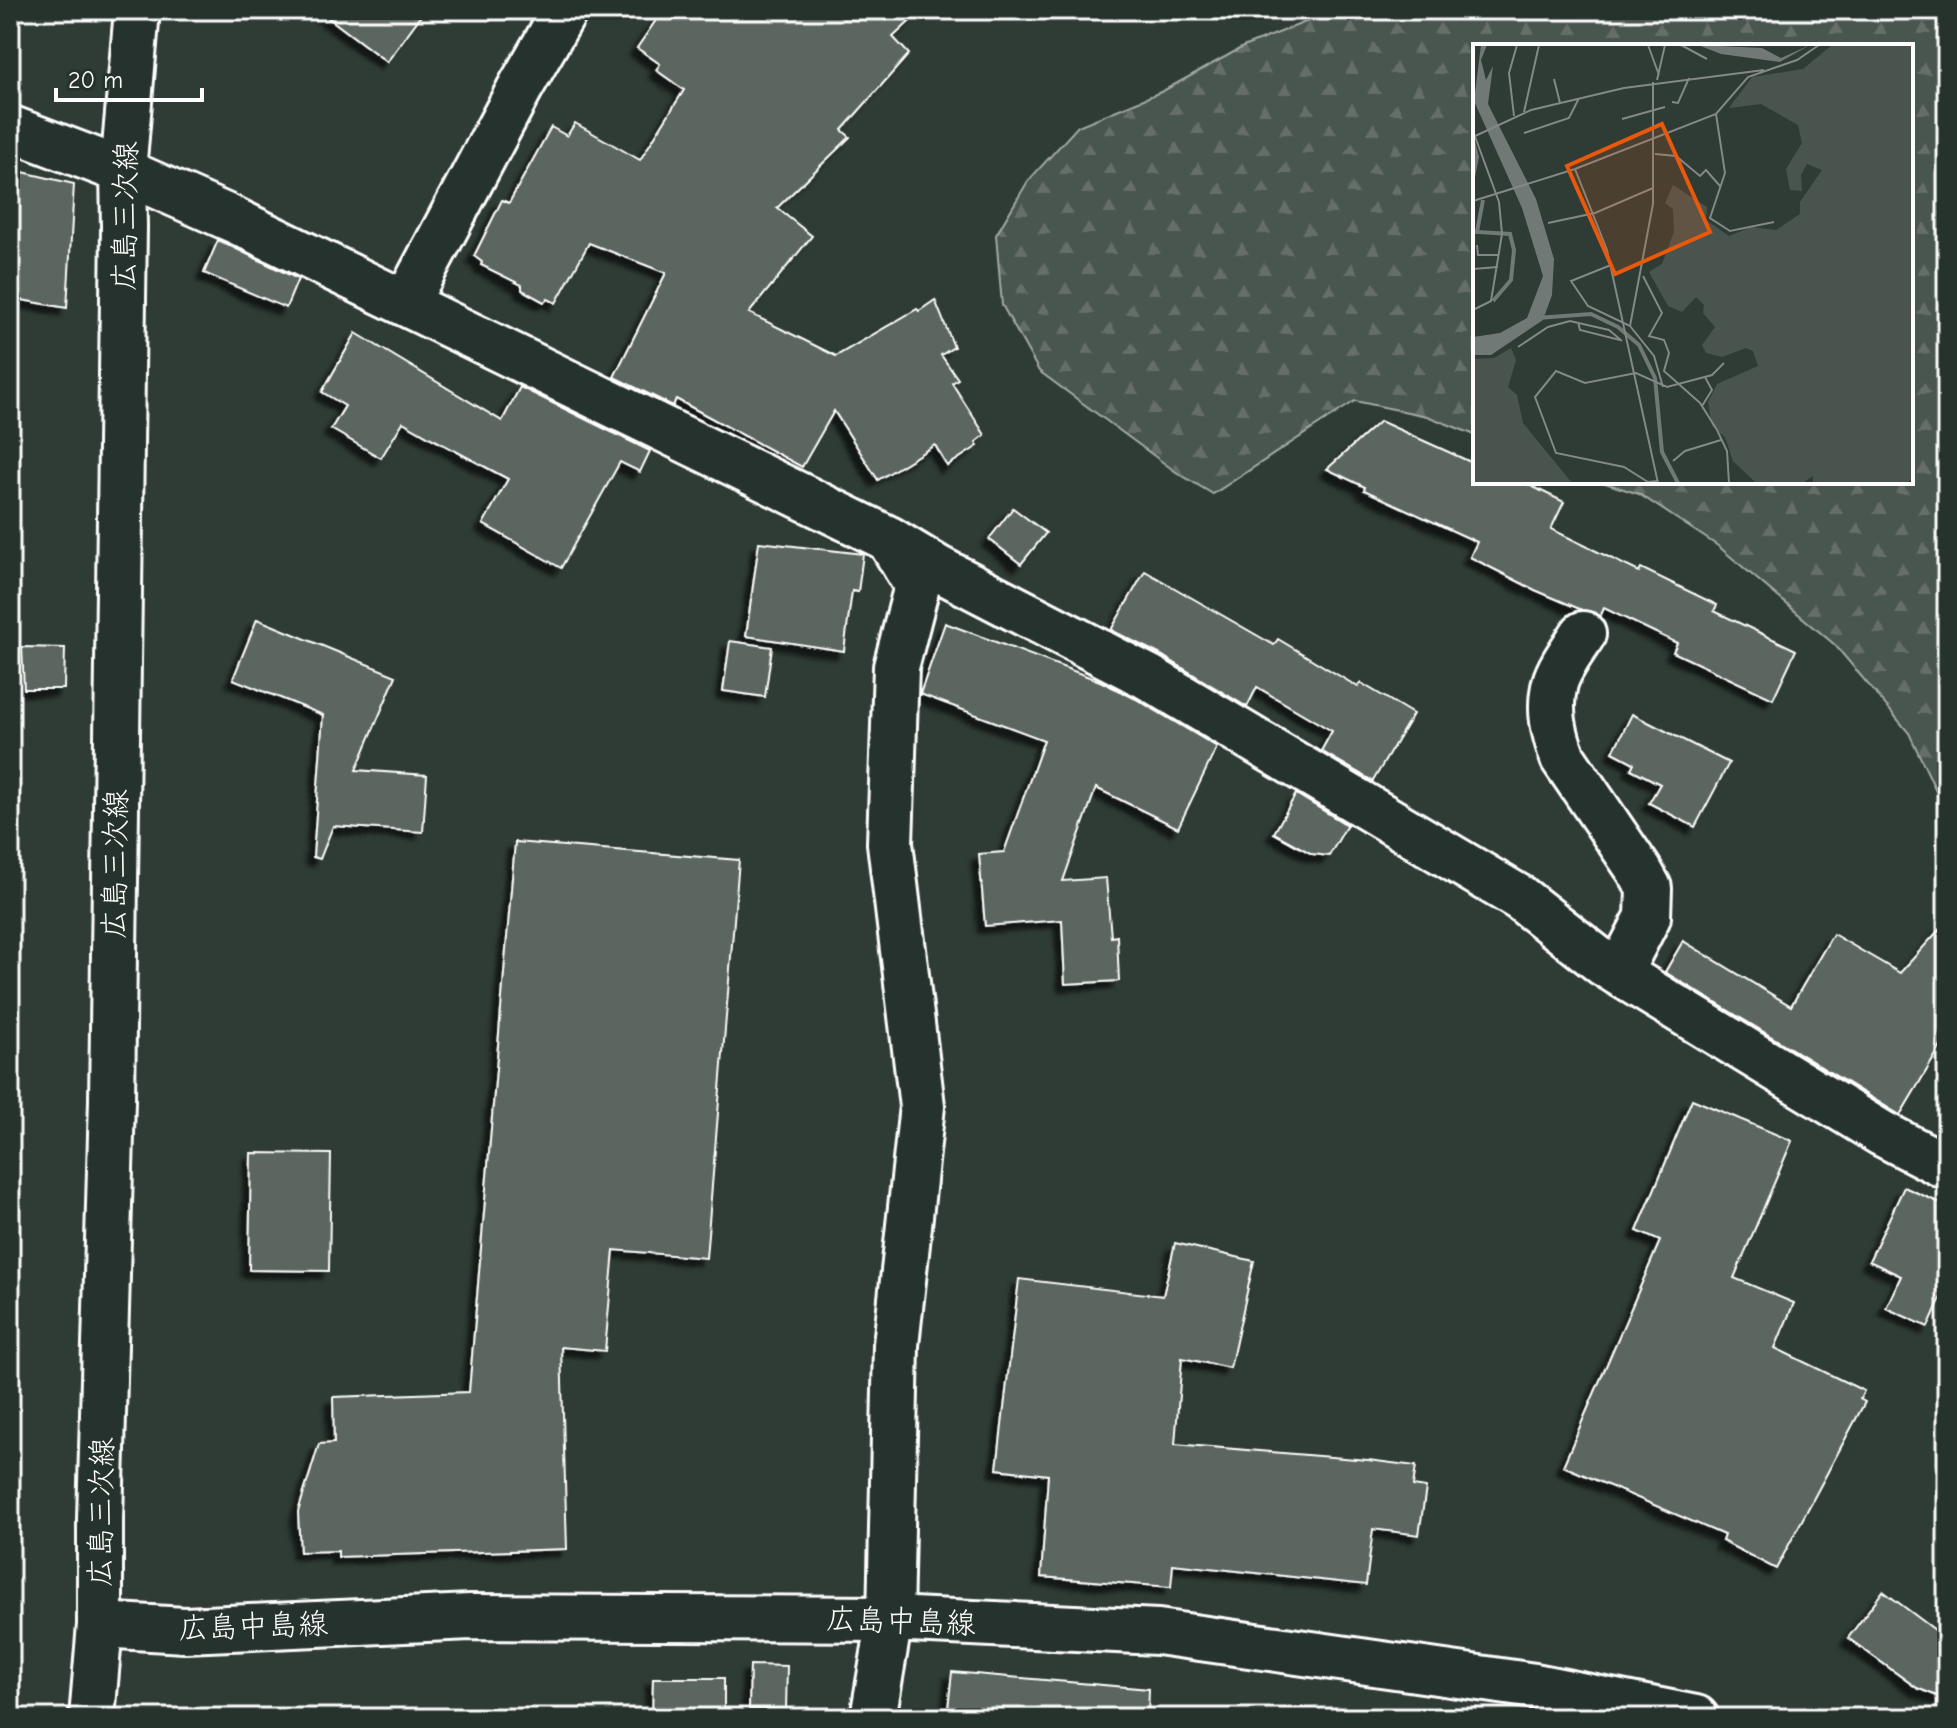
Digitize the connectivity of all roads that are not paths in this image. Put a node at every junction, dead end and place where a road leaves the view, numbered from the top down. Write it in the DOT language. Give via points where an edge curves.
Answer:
graph roads {
  1 [pos="137,10"];
  2 [pos="565,10"];
  3 [pos="10,128"];
  4 [pos="123,171"];
  5 [pos="406,303"];
  6 [pos="889,539"];
  7 [pos="1583,634"];
  8 [pos="1619,973"];
  9 [pos="1947,1167"];
  10 [pos="890,1619"];
  11 [pos="100,1625"];
  12 [pos="92,1718"];
  13 [pos="873,1718"];
  14 [pos="1696,1718"];
  1 -- 4 [label="street, 広島三次線"];
  2 -- 5 [label="street"];
  3 -- 4 [label="street"];
  4 -- 5 [label="street"];
  4 -- 11 [label="street, 広島三次線"];
  5 -- 6 [label="street"];
  6 -- 8 [label="street" via="1148,677 1520,898"];
  6 -- 10 [label="street" via="917,586 896,667 890,843 922,1106 896,1345"];
  7 -- 8 [label="street" via="1555,681 1551,717 1563,758 1649,888 1648,917"];
  8 -- 9 [label="street" via="1881,1133"];
  10 -- 11 [label="street, 広島中島線" via="471,1617 185,1630"];
  10 -- 13 [label="street"];
  10 -- 14 [label="street, 広島中島線" via="1158,1632 1535,1686"];
  11 -- 12 [label="street, 広島三次線"];
}
